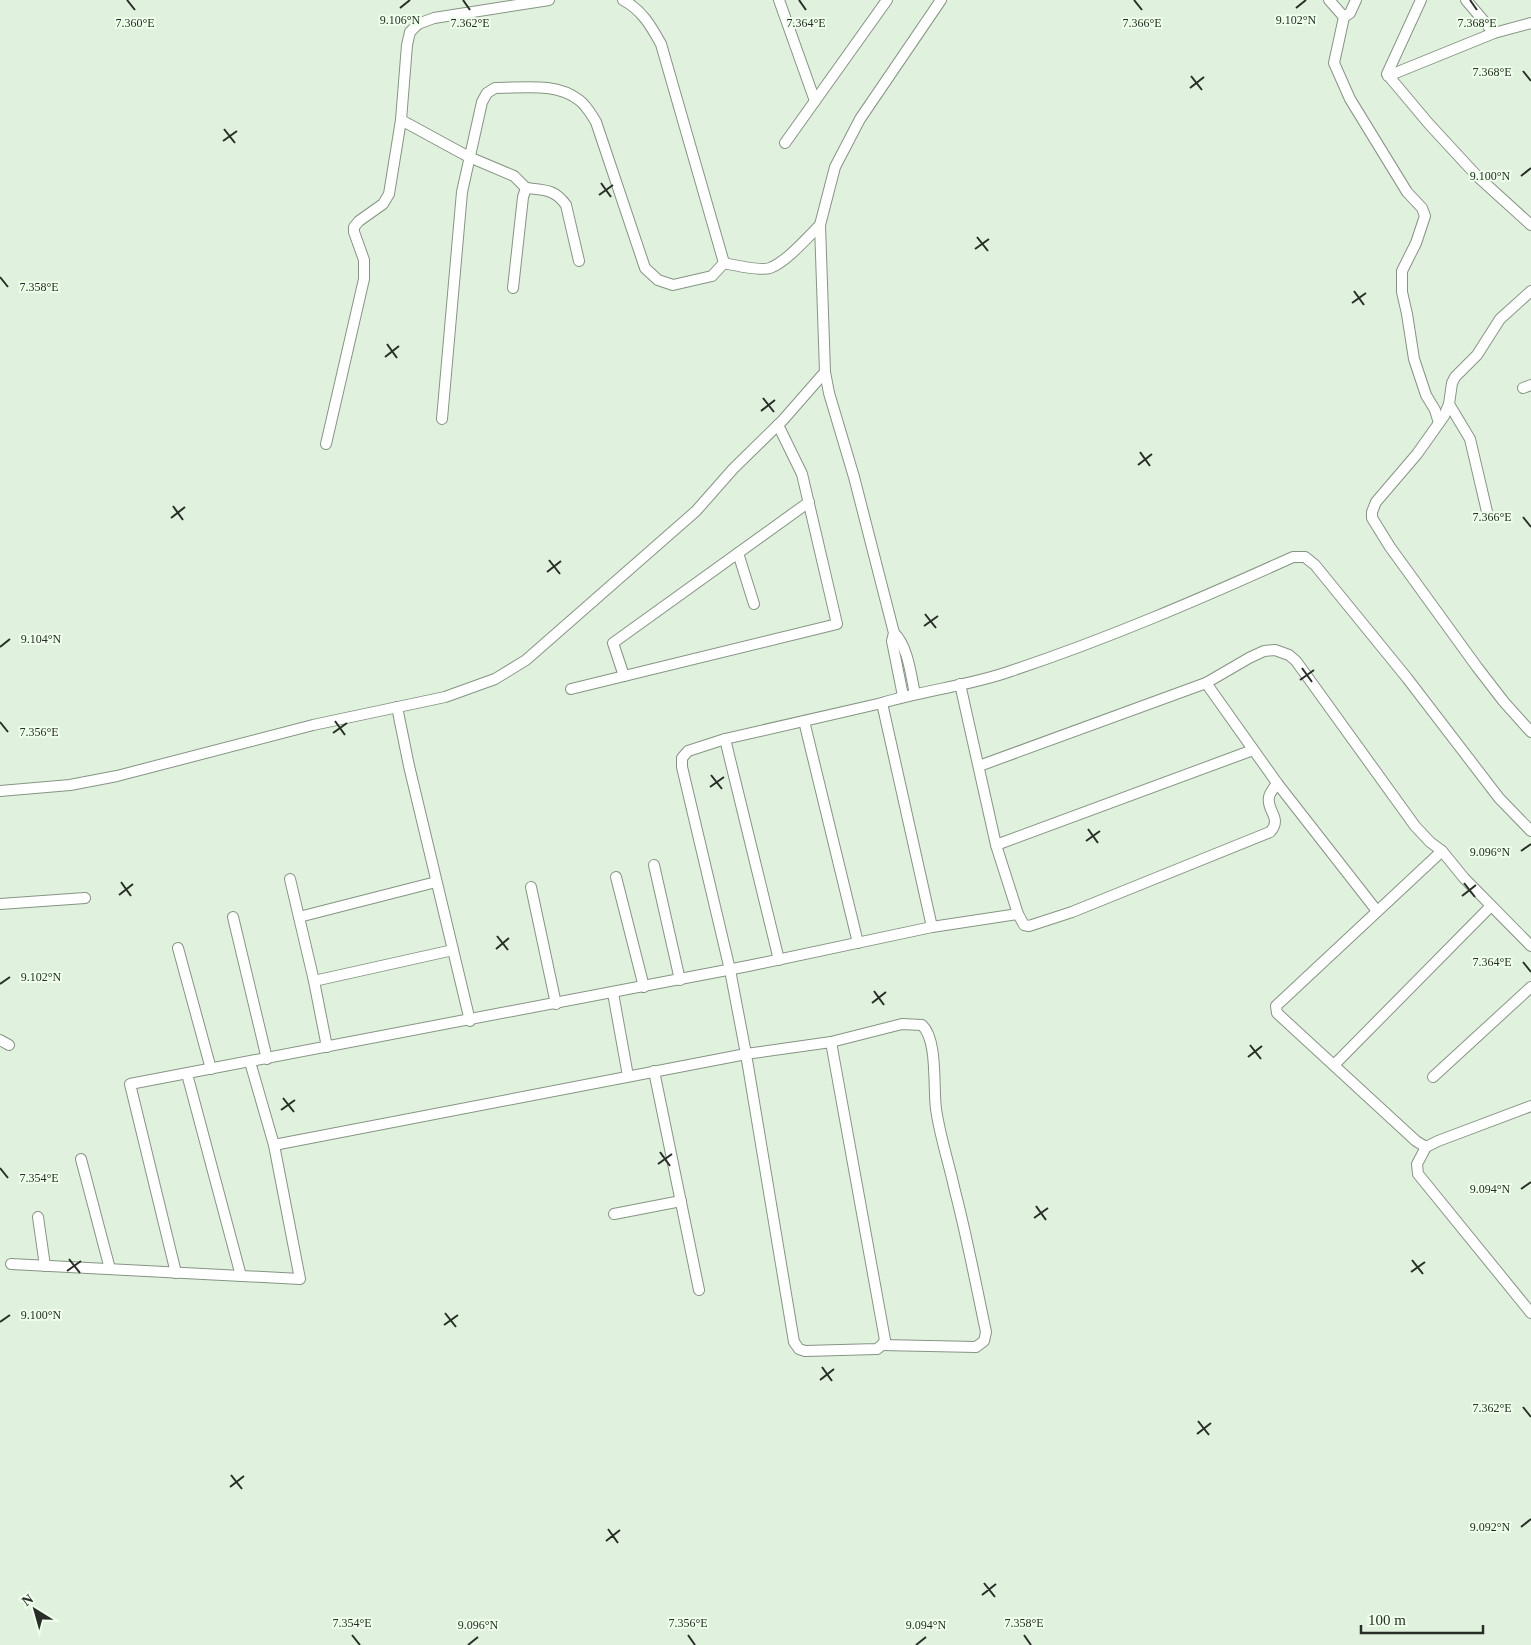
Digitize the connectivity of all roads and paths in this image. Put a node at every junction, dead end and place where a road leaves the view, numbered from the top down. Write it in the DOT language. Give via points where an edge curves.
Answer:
graph roads {
  1 [pos="550,0"];
  2 [pos="623,0"];
  3 [pos="779,0"];
  4 [pos="887,0"];
  5 [pos="941,0"];
  6 [pos="1329,0"];
  7 [pos="1356,0"];
  8 [pos="1421,0"];
  9 [pos="1466,0"];
  10 [pos="1344,17"];
  11 [pos="1531,23"];
  12 [pos="1494,33"];
  13 [pos="1388,76"];
  14 [pos="815,101"];
  15 [pos="401,120"];
  16 [pos="785,143"];
  17 [pos="469,157"];
  18 [pos="526,188"];
  19 [pos="820,225"];
  20 [pos="1531,225"];
  21 [pos="579,261"];
  22 [pos="724,263"];
  23 [pos="513,288"];
  24 [pos="1531,291"];
  25 [pos="825,372"];
  26 [pos="1449,404"];
  27 [pos="442,419"];
  28 [pos="1440,423"];
  29 [pos="778,425"];
  30 [pos="326,444"];
  31 [pos="809,502"];
  32 [pos="1488,516"];
  33 [pos="738,553"];
  34 [pos="754,604"];
  35 [pos="894,633"];
  36 [pos="624,676"];
  37 [pos="1206,683"];
  38 [pos="960,684"];
  39 [pos="572,689"];
  40 [pos="915,694"];
  41 [pos="903,696"];
  42 [pos="882,703"];
  43 [pos="397,707"];
  44 [pos="804,721"];
  45 [pos="1531,732"];
  46 [pos="725,739"];
  47 [pos="1253,750"];
  48 [pos="979,766"];
  49 [pos="1277,783"];
  50 [pos="0,791"];
  51 [pos="1531,831"];
  52 [pos="996,845"];
  53 [pos="1442,851"];
  54 [pos="654,865"];
  55 [pos="616,878"];
  56 [pos="290,879"];
  57 [pos="436,882"];
  58 [pos="531,887"];
  59 [pos="85,898"];
  60 [pos="0,904"];
  61 [pos="1491,906"];
  62 [pos="1377,911"];
  63 [pos="1018,914"];
  64 [pos="233,917"];
  65 [pos="298,917"];
  66 [pos="932,927"];
  67 [pos="858,944"];
  68 [pos="1531,946"];
  69 [pos="178,948"];
  70 [pos="453,950"];
  71 [pos="779,960"];
  72 [pos="730,970"];
  73 [pos="680,980"];
  74 [pos="314,981"];
  75 [pos="644,987"];
  76 [pos="1531,987"];
  77 [pos="613,993"];
  78 [pos="556,1004"];
  79 [pos="470,1021"];
  80 [pos="831,1042"];
  81 [pos="326,1047"];
  82 [pos="746,1054"];
  83 [pos="267,1058"];
  84 [pos="250,1062"];
  85 [pos="1334,1065"];
  86 [pos="211,1069"];
  87 [pos="654,1071"];
  88 [pos="187,1074"];
  89 [pos="628,1076"];
  90 [pos="1433,1077"];
  91 [pos="1531,1106"];
  92 [pos="274,1144"];
  93 [pos="1426,1148"];
  94 [pos="80,1159"];
  95 [pos="681,1201"];
  96 [pos="614,1214"];
  97 [pos="38,1217"];
  98 [pos="11,1264"];
  99 [pos="45,1266"];
  100 [pos="110,1269"];
  101 [pos="176,1273"];
  102 [pos="241,1276"];
  103 [pos="699,1290"];
  104 [pos="1531,1313"];
  105 [pos="882,1345"];
  1 -- 15 [label="street" via="434,18 418,24 410,32 407,45"];
  2 -- 22 [label="street" via="647,19 661,44"];
  3 -- 14 [label="street"];
  4 -- 14 [label="street"];
  5 -- 19 [label="street" via="860,119 835,167"];
  6 -- 10 [label="street"];
  7 -- 10 [label="street" via="1350,14"];
  8 -- 13 [label="street"];
  9 -- 12 [label="street"];
  10 -- 28 [label="street" via="1334,63 1350,99 1425,216 1402,271 1402,292 1414,359"];
  11 -- 12 [label="street"];
  12 -- 13 [label="street"];
  13 -- 20 [label="street" via="1476,176"];
  14 -- 16 [label="street"];
  15 -- 17 [label="street"];
  15 -- 30 [label="street" via="389,194 383,204 354,227 364,260 364,279"];
  17 -- 18 [label="street" via="514,176"];
  17 -- 22 [label="street" via="487,93 495,88 551,88 568,94 589,109 596,122 645,268 658,280 673,285 712,276"];
  17 -- 27 [label="street" via="462,192"];
  18 -- 21 [label="street" via="548,190 562,199"];
  18 -- 23 [label="street"];
  19 -- 22 [label="street" via="792,254 769,269"];
  19 -- 25 [label="street"];
  24 -- 26 [label="street" via="1500,319 1477,355 1455,377"];
  25 -- 29 [label="street"];
  25 -- 35 [label="street"];
  26 -- 28 [label="street"];
  26 -- 32 [label="street" via="1470,439"];
  28 -- 45 [label="street" via="1376,502 1372,518 1477,667"];
  29 -- 31 [label="street" via="802,474"];
  29 -- 43 [label="street" via="696,512 526,660 495,679 445,697"];
  31 -- 33 [label="street"];
  31 -- 36 [label="street" via="837,624"];
  33 -- 34 [label="street"];
  33 -- 36 [label="street" via="614,643"];
  35 -- 40 [label="street" via="904,650"];
  35 -- 41 [label="street" via="892,641"];
  36 -- 39 [label="street"];
  37 -- 47 [label="street"];
  37 -- 48 [label="street"];
  37 -- 53 [label="street" via="1264,651 1275,650 1289,655 1415,826"];
  38 -- 40 [label="street"];
  38 -- 48 [label="street"];
  38 -- 51 [label="street" via="1008,672 1106,638 1293,557 1305,557 1407,678 1499,798"];
  40 -- 41 [label="street"];
  41 -- 42 [label="street"];
  42 -- 44 [label="street"];
  42 -- 66 [label="street"];
  43 -- 50 [label="street" via="313,725 117,776 70,785"];
  43 -- 57 [label="street"];
  44 -- 46 [label="street"];
  44 -- 67 [label="street"];
  46 -- 71 [label="street"];
  46 -- 72 [label="street" via="688,750 682,758 682,767"];
  47 -- 49 [label="street"];
  47 -- 52 [label="street"];
  48 -- 52 [label="street"];
  49 -- 62 [label="street"];
  49 -- 63 [label="street" via="1269,796 1276,822 1270,832 1072,912 1029,926 1024,926"];
  52 -- 63 [label="street"];
  53 -- 61 [label="street"];
  53 -- 62 [label="street"];
  54 -- 73 [label="street"];
  55 -- 75 [label="street"];
  56 -- 65 [label="street"];
  57 -- 65 [label="street"];
  57 -- 70 [label="street"];
  58 -- 78 [label="street"];
  59 -- 60 [label="street"];
  61 -- 68 [label="street"];
  61 -- 85 [label="street"];
  62 -- 85 [label="street" via="1276,1006 1277,1013"];
  63 -- 66 [label="street"];
  64 -- 83 [label="street"];
  65 -- 74 [label="street"];
  66 -- 67 [label="street"];
  67 -- 71 [label="street"];
  69 -- 86 [label="street"];
  70 -- 74 [label="street"];
  70 -- 79 [label="street"];
  71 -- 72 [label="street"];
  72 -- 73 [label="street"];
  72 -- 82 [label="street"];
  73 -- 75 [label="street"];
  74 -- 81 [label="street"];
  75 -- 77 [label="street"];
  76 -- 90 [label="street"];
  77 -- 78 [label="street"];
  77 -- 89 [label="street"];
  78 -- 79 [label="street"];
  79 -- 81 [label="street"];
  80 -- 82 [label="street"];
  80 -- 105 [label="street" via="885,1340"];
  80 -- 105 [label="street" via="902,1024 922,1025 927,1030 932,1047 936,1109 942,1142 986,1332 984,1342 976,1347"];
  81 -- 83 [label="street"];
  82 -- 87 [label="street"];
  82 -- 105 [label="street" via="794,1342 805,1351 877,1349"];
  83 -- 84 [label="street"];
  84 -- 86 [label="street"];
  84 -- 92 [label="street"];
  85 -- 93 [label="street"];
  86 -- 88 [label="street"];
  87 -- 89 [label="street"];
  87 -- 95 [label="street"];
  88 -- 101 [label="street" via="130,1084"];
  88 -- 102 [label="street"];
  89 -- 92 [label="street"];
  91 -- 93 [label="street"];
  92 -- 102 [label="street" via="300,1279"];
  93 -- 104 [label="street" via="1417,1164 1418,1174"];
  94 -- 100 [label="street"];
  95 -- 96 [label="street"];
  95 -- 103 [label="street"];
  97 -- 99 [label="street"];
  98 -- 99 [label="street"];
  99 -- 100 [label="street"];
  100 -- 101 [label="street"];
  101 -- 102 [label="street"];
}
